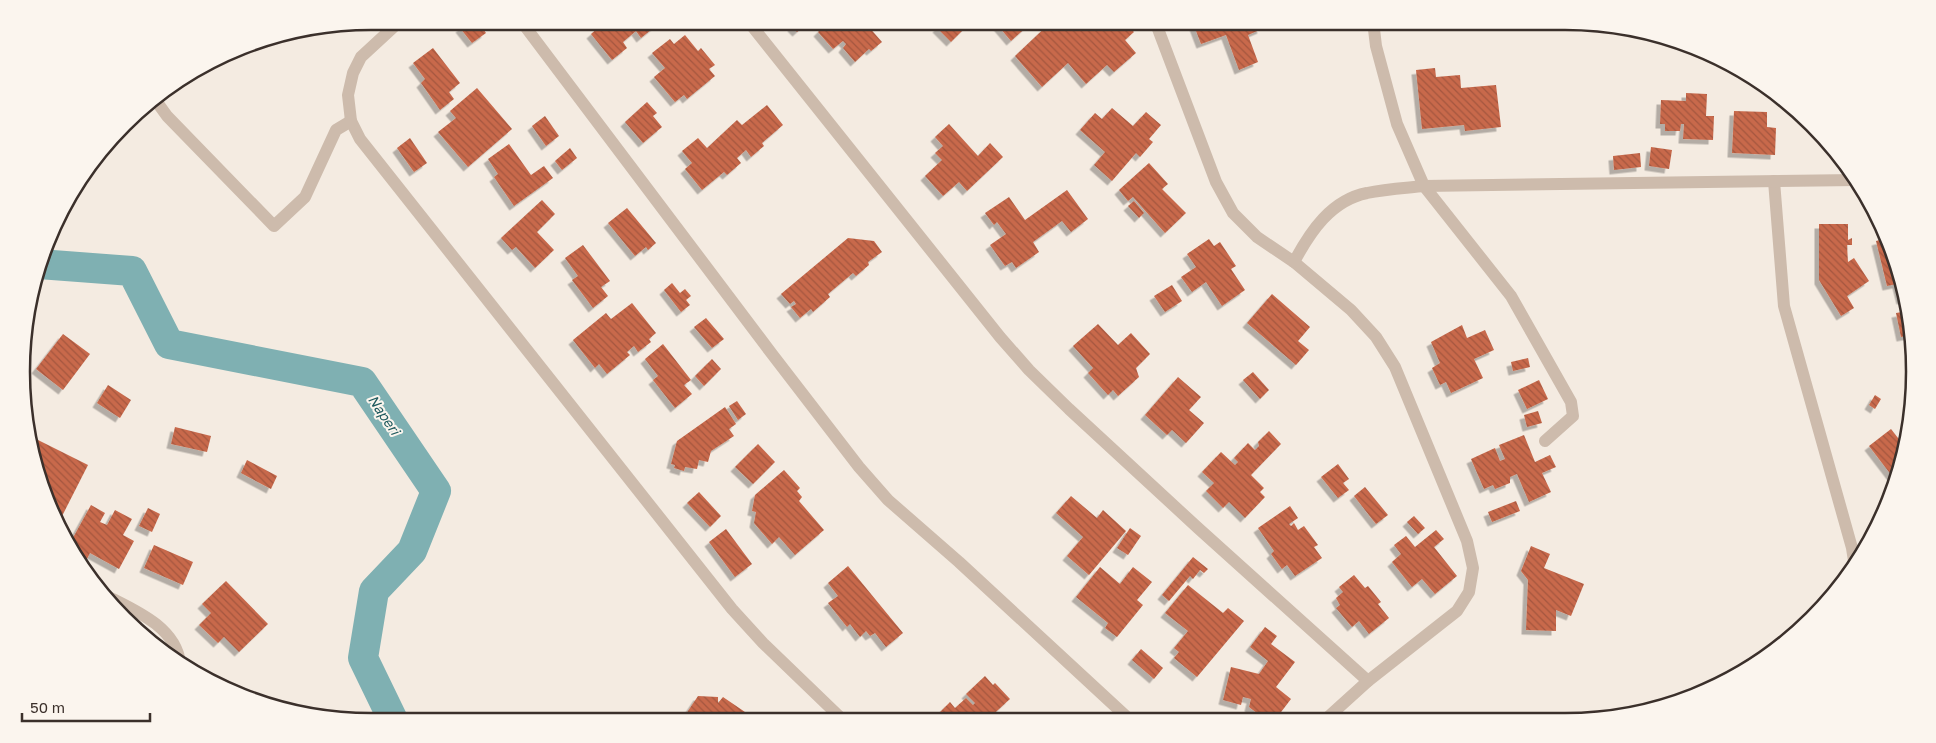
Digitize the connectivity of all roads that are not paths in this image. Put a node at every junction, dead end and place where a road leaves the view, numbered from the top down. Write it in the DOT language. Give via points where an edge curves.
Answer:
graph roads {
  1 [pos="390,30"];
  2 [pos="528,30"];
  3 [pos="755,30"];
  4 [pos="1158,30"];
  5 [pos="1374,30"];
  6 [pos="159,105"];
  7 [pos="351,121"];
  8 [pos="1847,180"];
  9 [pos="1774,181"];
  10 [pos="1424,186"];
  11 [pos="1294,262"];
  12 [pos="1545,441"];
  13 [pos="1853,553"];
  14 [pos="121,603"];
  15 [pos="177,652"];
  16 [pos="1368,681"];
  17 [pos="836,713"];
  18 [pos="1122,713"];
  19 [pos="1333,713"];
  1 -- 7 [label="street" via="361,57 353,73 348,95"];
  2 -- 18 [label="street" via="859,467 894,505"];
  3 -- 16 [label="street" via="1029,370"];
  4 -- 11 [label="street" via="1216,182 1233,212 1257,237"];
  5 -- 10 [label="street" via="1397,124"];
  6 -- 7 [label="street" via="274,226 305,197 336,130"];
  7 -- 17 [label="street" via="360,139 732,609"];
  8 -- 9 [label="street"];
  9 -- 10 [label="street"];
  9 -- 13 [label="street" via="1784,306"];
  10 -- 11 [label="street" via="1365,193 1340,203 1305,241"];
  10 -- 12 [label="street" via="1511,296 1571,402 1573,416"];
  11 -- 16 [label="street" via="1351,310 1376,337 1395,367 1467,541 1473,568 1469,592 1457,611"];
  14 -- 15 [label="street" via="142,614 167,634"];
  16 -- 19 [label="street"];
}
